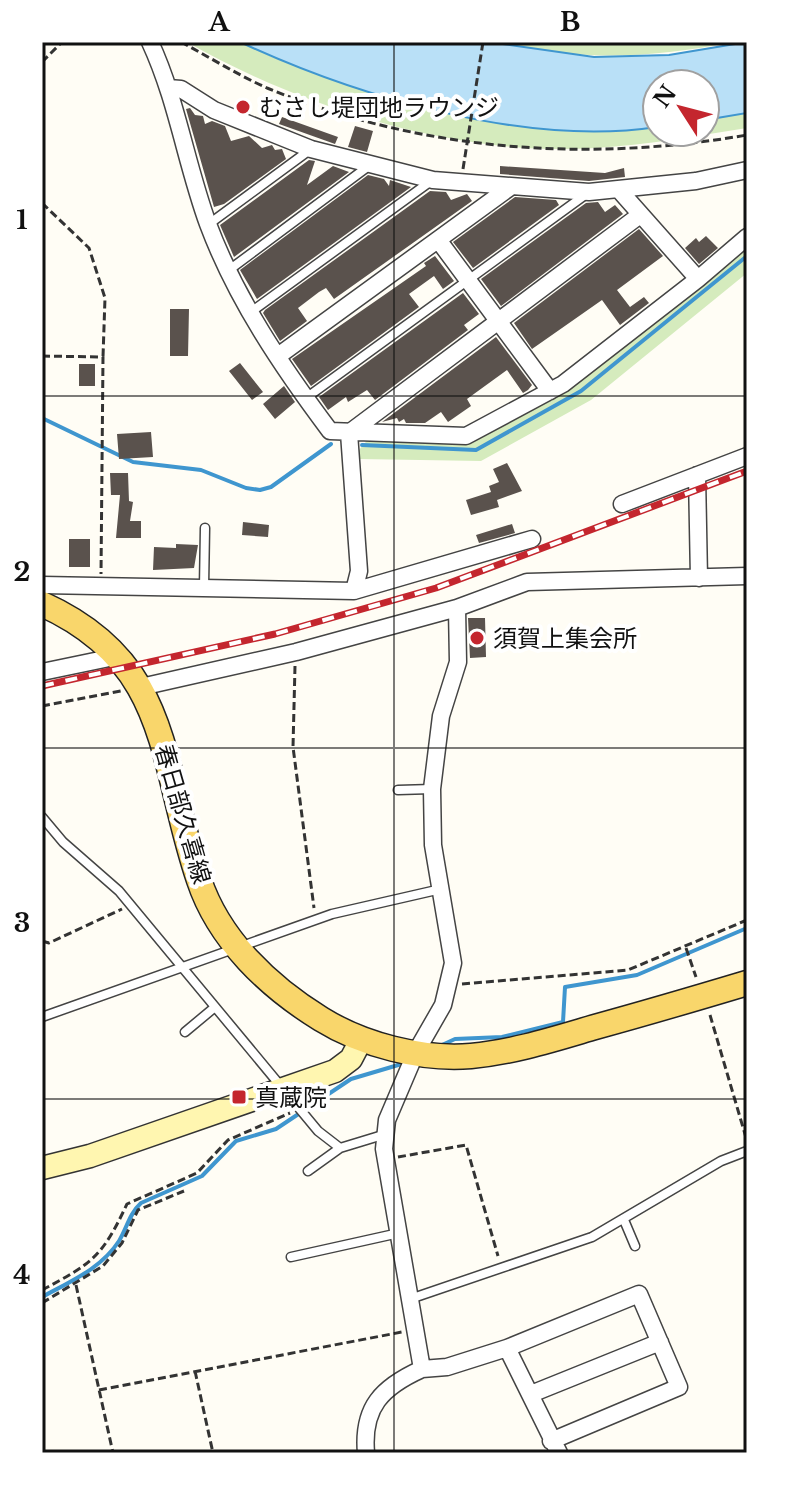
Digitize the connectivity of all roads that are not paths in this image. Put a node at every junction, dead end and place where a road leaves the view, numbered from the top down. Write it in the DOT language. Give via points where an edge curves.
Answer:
graph roads {
  1 [pos="150,42"];
  2 [pos="168,88"];
  3 [pos="311,149"];
  4 [pos="370,165"];
  5 [pos="747,170"];
  6 [pos="433,180"];
  7 [pos="509,188"];
  8 [pos="620,191"];
  9 [pos="589,192"];
  10 [pos="640,215"];
  11 [pos="208,224"];
  12 [pos="747,237"];
  13 [pos="439,241"];
  14 [pos="229,270"];
  15 [pos="698,279"];
  16 [pos="470,280"];
  17 [pos="250,313"];
  18 [pos="499,320"];
  19 [pos="278,356"];
  20 [pos="550,391"];
  21 [pos="306,398"];
  22 [pos="349,433"];
  23 [pos="747,456"];
  24 [pos="697,475"];
  25 [pos="622,504"];
  26 [pos="205,528"];
  27 [pos="532,539"];
  28 [pos="747,576"];
  29 [pos="699,578"];
  30 [pos="42,585"];
  31 [pos="204,588"];
  32 [pos="354,591"];
  33 [pos="42,604"];
  34 [pos="457,608"];
  35 [pos="119,656"];
  36 [pos="42,672"];
  37 [pos="141,687"];
  38 [pos="432,789"];
  39 [pos="398,790"];
  40 [pos="42,817"];
  41 [pos="441,889"];
  42 [pos="238,948"];
  43 [pos="183,968"];
  44 [pos="747,983"];
  45 [pos="215,1007"];
  46 [pos="42,1017"];
  47 [pos="185,1032"];
  48 [pos="361,1040"];
  49 [pos="416,1052"];
  50 [pos="285,1090"];
  51 [pos="386,1134"];
  52 [pos="340,1148"];
  53 [pos="747,1151"];
  54 [pos="42,1168"];
  55 [pos="308,1171"];
  56 [pos="624,1220"];
  57 [pos="399,1233"];
  58 [pos="635,1246"];
  59 [pos="291,1257"];
  60 [pos="410,1299"];
  61 [pos="660,1342"];
  62 [pos="507,1348"];
  63 [pos="422,1369"];
  64 [pos="531,1394"];
  65 [pos="555,1447"];
  66 [pos="366,1453"];
  1 -- 2 [label="street"];
  2 -- 3 [label="street" via="181,89 214,110"];
  2 -- 11 [label="street"];
  3 -- 4 [label="street"];
  3 -- 11 [label="lane"];
  4 -- 6 [label="street"];
  4 -- 14 [label="lane"];
  5 -- 8 [label="street"];
  6 -- 7 [label="street"];
  6 -- 17 [label="lane"];
  7 -- 9 [label="street"];
  7 -- 13 [label="street"];
  8 -- 9 [label="street"];
  8 -- 10 [label="street"];
  9 -- 16 [label="lane"];
  10 -- 15 [label="street"];
  10 -- 18 [label="street"];
  11 -- 14 [label="street"];
  12 -- 15 [label="street"];
  13 -- 16 [label="street"];
  13 -- 19 [label="street"];
  14 -- 17 [label="street"];
  15 -- 20 [label="street"];
  16 -- 18 [label="street"];
  16 -- 21 [label="lane"];
  17 -- 19 [label="street"];
  18 -- 20 [label="street"];
  18 -- 22 [label="street"];
  19 -- 21 [label="street"];
  20 -- 22 [label="street" via="466,436"];
  21 -- 22 [label="street" via="330,431"];
  22 -- 32 [label="street" via="359,571"];
  23 -- 24 [label="street"];
  24 -- 25 [label="street"];
  24 -- 29 [label="street"];
  26 -- 31 [label="lane"];
  27 -- 32 [label="street"];
  28 -- 29 [label="street"];
  29 -- 34 [label="street" via="527,582"];
  30 -- 31 [label="street"];
  31 -- 32 [label="street"];
  33 -- 35 [label="main road, 春日部久喜線" via="91,630"];
  34 -- 37 [label="street"];
  34 -- 38 [label="street" via="458,662 441,716"];
  35 -- 36 [label="street"];
  35 -- 37 [label="main road, 春日部久喜線"];
  37 -- 42 [label="main road, 春日部久喜線" via="159,726 199,882"];
  38 -- 39 [label="lane"];
  38 -- 41 [label="street" via="433,845"];
  40 -- 43 [label="lane" via="130,905"];
  41 -- 42 [label="lane" via="316,920"];
  41 -- 49 [label="street" via="453,963 450,986"];
  42 -- 43 [label="lane"];
  42 -- 48 [label="main road, 春日部久喜線" via="293,1002"];
  43 -- 45 [label="lane"];
  43 -- 46 [label="lane"];
  44 -- 49 [label="main road, 春日部久喜線" via="515,1050 468,1056"];
  45 -- 47 [label="lane"];
  45 -- 50 [label="lane"];
  48 -- 49 [label="main road, 春日部久喜線"];
  48 -- 50 [label="street" via="351,1059 335,1071"];
  49 -- 51 [label="street"];
  50 -- 52 [label="lane"];
  50 -- 54 [label="street"];
  51 -- 52 [label="lane"];
  51 -- 57 [label="street"];
  52 -- 55 [label="lane"];
  53 -- 56 [label="lane"];
  56 -- 58 [label="lane"];
  56 -- 60 [label="lane" via="592,1237"];
  57 -- 59 [label="lane"];
  57 -- 60 [label="street"];
  60 -- 63 [label="street"];
  61 -- 62 [label="street" via="639,1294"];
  61 -- 64 [label="street"];
  61 -- 65 [label="street" via="679,1387"];
  62 -- 63 [label="street" via="447,1367"];
  62 -- 64 [label="street"];
  63 -- 66 [label="street" via="383,1394 368,1414"];
  64 -- 65 [label="street"];
}
